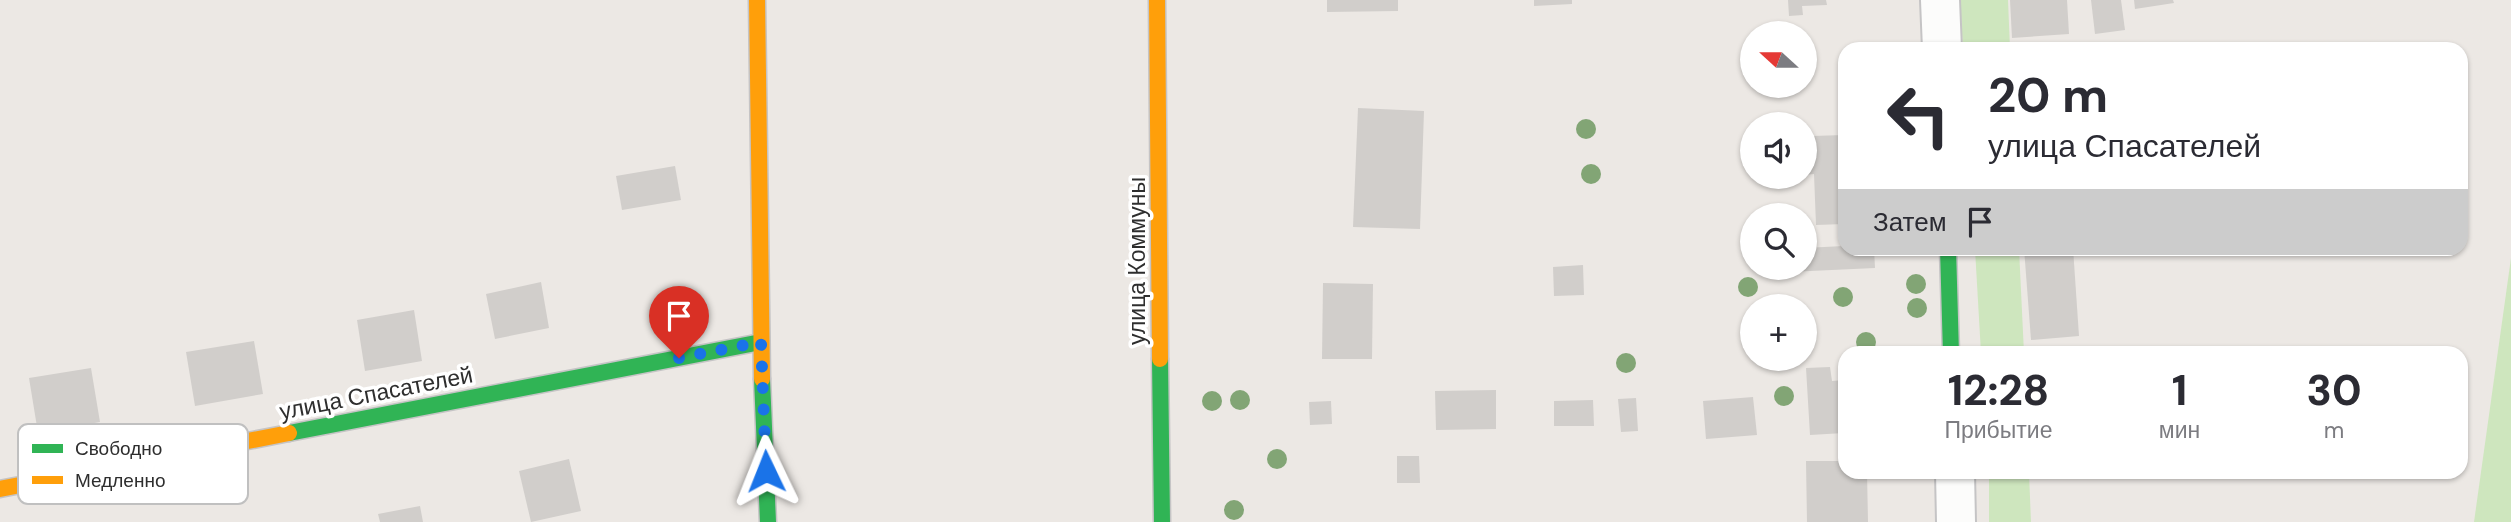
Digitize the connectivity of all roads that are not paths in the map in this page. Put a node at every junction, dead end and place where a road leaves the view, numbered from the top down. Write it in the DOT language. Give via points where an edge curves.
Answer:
graph roads {
  1 [pos="757,0"];
  2 [pos="1157,0"];
  3 [pos="1940,0"];
  4 [pos="1942,42"];
  5 [pos="1948,256"];
  6 [pos="761,342"];
  7 [pos="1951,346"];
  8 [pos="248,441"];
  9 [pos="1955,479"];
  10 [pos="18,486"];
  11 [pos="0,489"];
  12 [pos="768,522"];
  13 [pos="1162,522"];
  14 [pos="1956,522"];
  1 -- 6 [label="street"];
  2 -- 13 [label="street, улица Коммуны"];
  3 -- 4 [label="street"];
  5 -- 7 [label="street"];
  6 -- 8 [label="street, улица Спасателей"];
  6 -- 12 [label="street"];
  9 -- 14 [label="street"];
  10 -- 11 [label="street, улица Спасателей"];
}
